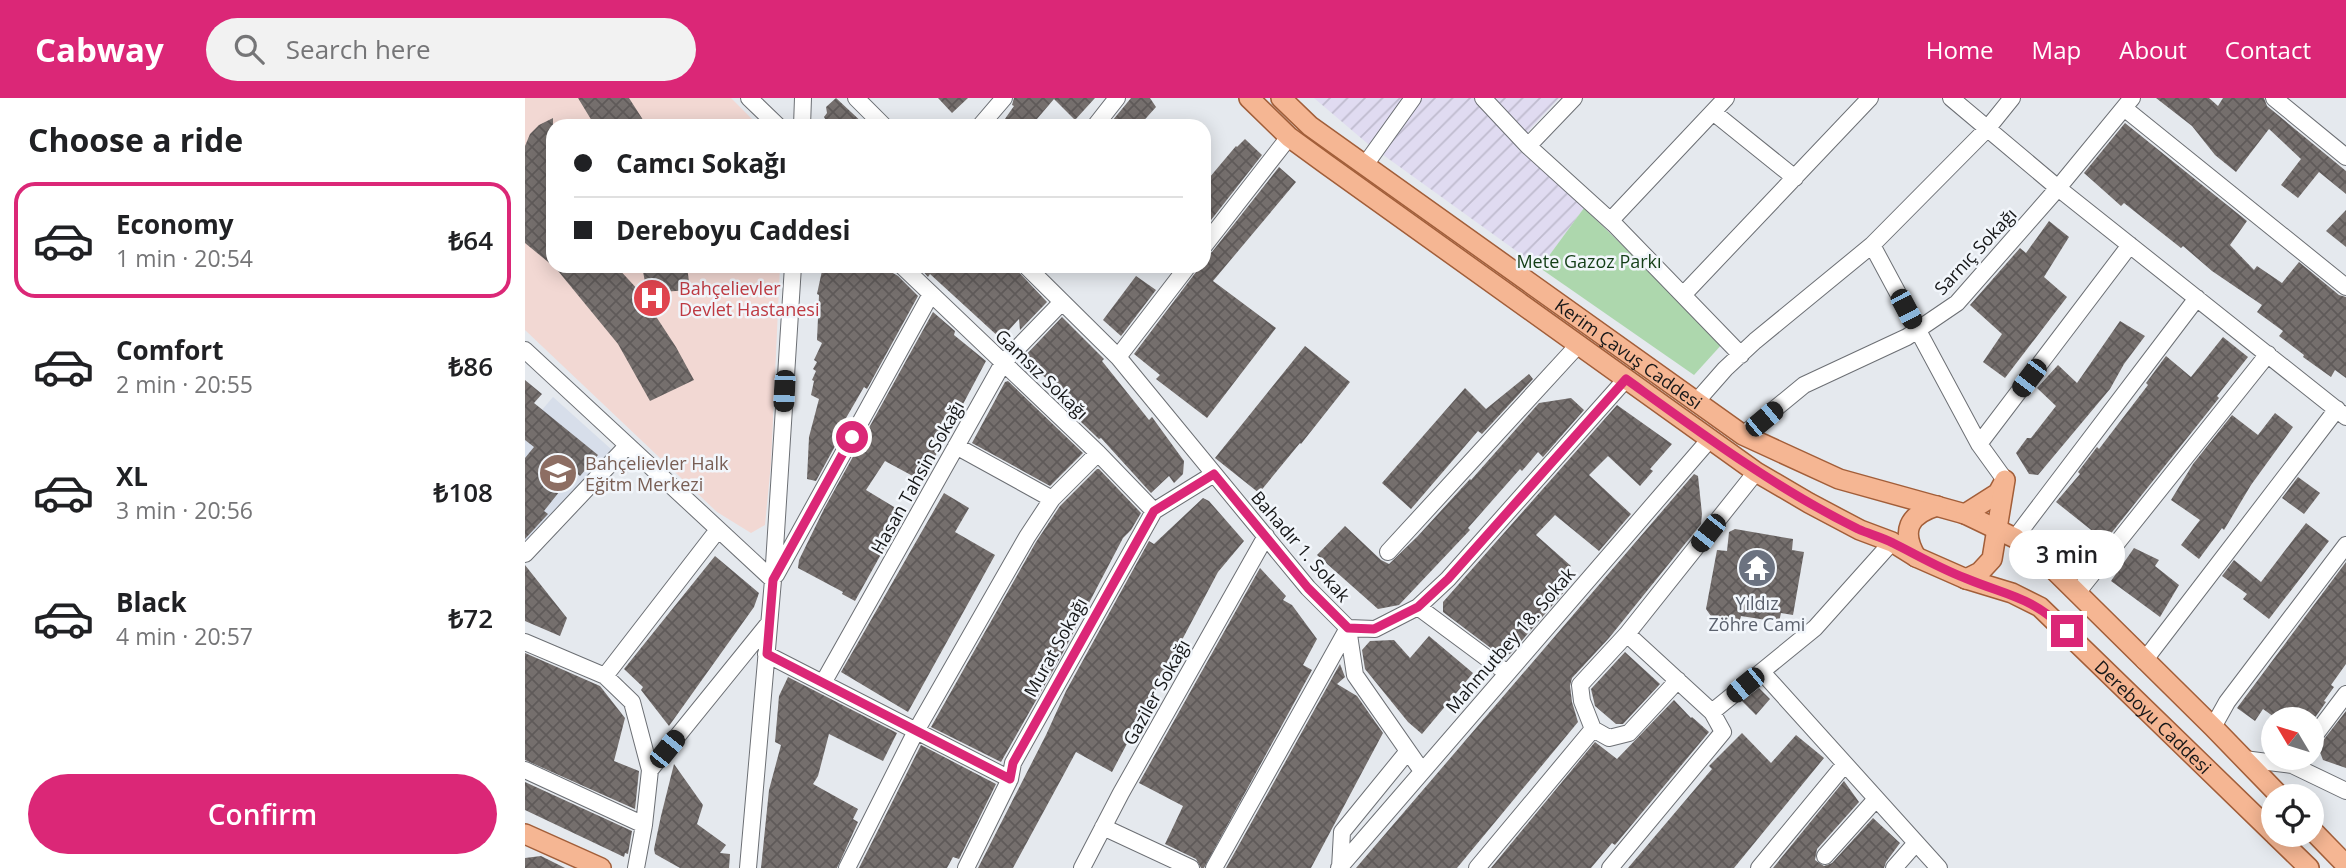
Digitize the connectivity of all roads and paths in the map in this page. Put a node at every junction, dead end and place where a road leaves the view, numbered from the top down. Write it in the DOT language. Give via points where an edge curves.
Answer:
graph roads {
  1 [pos="749,98"];
  2 [pos="803,98"];
  3 [pos="856,98"];
  4 [pos="1003,98"];
  5 [pos="1117,98"];
  6 [pos="1249,98"];
  7 [pos="1280,98"];
  8 [pos="1413,98"];
  9 [pos="1483,98"];
  10 [pos="1574,98"];
  11 [pos="1726,98"];
  12 [pos="1870,98"];
  13 [pos="1951,98"];
  14 [pos="2012,98"];
  15 [pos="2274,98"];
  16 [pos="2128,103"];
  17 [pos="1713,112"];
  18 [pos="771,119"];
  19 [pos="802,119"];
  20 [pos="877,119"];
  21 [pos="986,119"];
  22 [pos="1100,119"];
  23 [pos="1987,129"];
  24 [pos="1289,136"];
  25 [pos="1528,146"];
  26 [pos="2346,157"];
  27 [pos="1365,165"];
  28 [pos="1795,178"];
  29 [pos="2058,188"];
  30 [pos="1611,220"];
  31 [pos="1211,237"];
  32 [pos="1872,245"];
  33 [pos="2130,245"];
  34 [pos="793,273"];
  35 [pos="909,273"];
  36 [pos="1033,273"];
  37 [pos="1183,273"];
  38 [pos="2346,286"];
  39 [pos="931,294"];
  40 [pos="1683,295"];
  41 [pos="2197,299"];
  42 [pos="1062,302"];
  43 [pos="1917,330"];
  44 [pos="1579,344"];
  45 [pos="525,350"];
  46 [pos="2268,354"];
  47 [pos="1741,355"];
  48 [pos="1118,356"];
  49 [pos="1003,363"];
  50 [pos="1626,379"];
  51 [pos="1696,402"];
  52 [pos="2341,413"];
  53 [pos="1743,435"];
  54 [pos="1710,439"];
  55 [pos="1979,444"];
  56 [pos="627,446"];
  57 [pos="956,446"];
  58 [pos="1098,453"];
  59 [pos="1756,472"];
  60 [pos="1214,474"];
  61 [pos="2005,480"];
  62 [pos="1052,499"];
  63 [pos="1937,506"];
  64 [pos="1154,511"];
  65 [pos="1965,514"];
  66 [pos="717,531"];
  67 [pos="2006,534"];
  68 [pos="1266,536"];
  69 [pos="1892,542"];
  70 [pos="2346,545"];
  71 [pos="1388,552"];
  72 [pos="525,554"];
  73 [pos="1916,557"];
  74 [pos="1966,579"];
  75 [pos="773,580"];
  76 [pos="2077,593"];
  77 [pos="1418,607"];
  78 [pos="769,623"];
  79 [pos="1348,628"];
  80 [pos="1627,634"];
  81 [pos="525,642"];
  82 [pos="767,654"];
  83 [pos="2144,662"];
  84 [pos="1762,671"];
  85 [pos="1507,673"];
  86 [pos="605,676"];
  87 [pos="1678,680"];
  88 [pos="823,683"];
  89 [pos="2346,694"];
  90 [pos="1712,712"];
  91 [pos="2324,723"];
  92 [pos="2213,727"];
  93 [pos="1593,729"];
  94 [pos="916,731"];
  95 [pos="1408,751"];
  96 [pos="2244,759"];
  97 [pos="2261,760"];
  98 [pos="1845,764"];
  99 [pos="525,770"];
  100 [pos="2310,770"];
  101 [pos="650,771"];
  102 [pos="1422,771"];
  103 [pos="1010,779"];
  104 [pos="2268,784"];
  105 [pos="2346,791"];
  106 [pos="1876,799"];
  107 [pos="2261,821"];
  108 [pos="644,825"];
  109 [pos="1103,827"];
  110 [pos="528,840"];
  111 [pos="2324,842"];
  112 [pos="1916,843"];
  113 [pos="2287,847"];
  114 [pos="1825,856"];
  115 [pos="2346,865"];
  116 [pos="601,868"];
  117 [pos="636,868"];
  118 [pos="748,868"];
  119 [pos="847,868"];
  120 [pos="966,868"];
  121 [pos="1082,868"];
  122 [pos="1191,868"];
  123 [pos="1214,868"];
  124 [pos="1340,868"];
  125 [pos="1478,868"];
  126 [pos="1610,868"];
  127 [pos="1759,868"];
  128 [pos="1894,868"];
  129 [pos="1939,868"];
  130 [pos="2309,868"];
  1 -- 18 [label="street"];
  2 -- 19 [label="street"];
  3 -- 20 [label="street"];
  4 -- 21 [label="street"];
  5 -- 22 [label="street"];
  6 -- 24 [label="main road, Kerim Çavuş Caddesi"];
  7 -- 27 [label="main road, Kerim Çavuş Caddesi"];
  8 -- 27 [label="street"];
  9 -- 25 [label="street"];
  10 -- 25 [label="street"];
  11 -- 17 [label="street"];
  12 -- 28 [label="street"];
  13 -- 23 [label="street"];
  14 -- 23 [label="street"];
  15 -- 26 [label="street"];
  16 -- 29 [label="street, Sarnıç Sokağı"];
  16 -- 38 [label="street"];
  17 -- 28 [label="street"];
  17 -- 30 [label="street"];
  23 -- 29 [label="street"];
  23 -- 32 [label="street"];
  24 -- 31 [label="street"];
  24 -- 44 [label="main road, Kerim Çavuş Caddesi"];
  25 -- 30 [label="street"];
  27 -- 51 [label="main road, Kerim Çavuş Caddesi"];
  28 -- 40 [label="street"];
  29 -- 33 [label="street"];
  29 -- 43 [label="street, Sarnıç Sokağı" via="1957,303"];
  30 -- 40 [label="street"];
  32 -- 43 [label="street"];
  32 -- 47 [label="street"];
  33 -- 41 [label="street"];
  33 -- 55 [label="street"];
  34 -- 75 [label="street"];
  35 -- 39 [label="street, Gamsız Sokağı"];
  36 -- 42 [label="street, Bahadır 1. Sokak"];
  37 -- 48 [label="street"];
  39 -- 49 [label="street, Gamsız Sokağı"];
  39 -- 75 [label="street"];
  40 -- 47 [label="street"];
  41 -- 46 [label="street"];
  41 -- 67 [label="street"];
  42 -- 48 [label="street, Bahadır 1. Sokak"];
  42 -- 49 [label="street, Hasan Tahsin Sokağı"];
  43 -- 53 [label="street, Sarnıç Sokağı" via="1804,385"];
  43 -- 55 [label="street"];
  44 -- 50 [label="main road, Kerim Çavuş Caddesi"];
  44 -- 71 [label="street"];
  45 -- 56 [label="street"];
  46 -- 52 [label="street"];
  46 -- 76 [label="street"];
  47 -- 51 [label="street"];
  48 -- 60 [label="street, Bahadır 1. Sokak"];
  49 -- 57 [label="street, Hasan Tahsin Sokağı"];
  49 -- 58 [label="street, Gamsız Sokağı"];
  50 -- 54 [label="main road, Kerim Çavuş Caddesi"];
  50 -- 77 [label="street, Bahadır 1. Sokak"];
  51 -- 53 [label="main road, Kerim Çavuş Caddesi"];
  52 -- 83 [label="street"];
  53 -- 63 [label="main road, Kerim Çavuş Caddesi" via="1839,479"];
  54 -- 59 [label="main road, Kerim Çavuş Caddesi"];
  54 -- 85 [label="street, Mahmutbey 18. Sokak"];
  55 -- 61 [label="street"];
  56 -- 66 [label="street"];
  56 -- 72 [label="street"];
  57 -- 62 [label="street"];
  57 -- 88 [label="street, Hasan Tahsin Sokağı"];
  58 -- 62 [label="street"];
  58 -- 64 [label="street, Gamsız Sokağı"];
  59 -- 69 [label="main road, Kerim Çavuş Caddesi" via="1860,530"];
  59 -- 80 [label="street"];
  60 -- 64 [label="street, Murat Sokağı"];
  60 -- 68 [label="street, Bahadır 1. Sokak"];
  61 -- 65 [label="main road" via="1998,493"];
  61 -- 67 [label="main road"];
  62 -- 94 [label="street"];
  63 -- 65 [label="main road, Kerim Çavuş Caddesi"];
  63 -- 73 [label="main road" via="1918,513 1908,528"];
  64 -- 103 [label="street, Murat Sokağı" via="1013,763"];
  65 -- 67 [label="main road, Kerim Çavuş Caddesi"];
  66 -- 75 [label="street"];
  66 -- 86 [label="street"];
  67 -- 74 [label="main road" via="1987,566"];
  67 -- 76 [label="main road, Dereboyu Caddesi"];
  68 -- 79 [label="street, Bahadır 1. Sokak"];
  68 -- 109 [label="street, Gaziler Sokağı"];
  69 -- 73 [label="main road, Kerim Çavuş Caddesi"];
  69 -- 84 [label="street" via="1815,628"];
  70 -- 92 [label="street"];
  73 -- 74 [label="main road, Dereboyu Caddesi"];
  74 -- 107 [label="main road, Dereboyu Caddesi" via="2040,607"];
  75 -- 78 [label="street"];
  76 -- 83 [label="main road, Dereboyu Caddesi"];
  77 -- 79 [label="street, Bahadır 1. Sokak" via="1374,629"];
  77 -- 85 [label="street"];
  78 -- 82 [label="street"];
  78 -- 101 [label="street"];
  79 -- 95 [label="street" via="1355,675"];
  79 -- 123 [label="street"];
  80 -- 87 [label="street"];
  80 -- 93 [label="street" via="1580,685"];
  81 -- 86 [label="street"];
  82 -- 88 [label="street"];
  82 -- 118 [label="street"];
  83 -- 92 [label="main road, Dereboyu Caddesi"];
  84 -- 90 [label="street"];
  84 -- 98 [label="street"];
  85 -- 102 [label="street, Mahmutbey 18. Sokak"];
  86 -- 101 [label="street" via="632,702"];
  87 -- 90 [label="street"];
  87 -- 93 [label="street" via="1629,733 1609,738"];
  88 -- 94 [label="street"];
  89 -- 91 [label="street"];
  90 -- 126 [label="street" via="1723,732"];
  92 -- 96 [label="main road, Dereboyu Caddesi"];
  93 -- 125 [label="street"];
  94 -- 103 [label="street"];
  94 -- 119 [label="street"];
  95 -- 102 [label="street"];
  95 -- 124 [label="street, Mahmutbey 18. Sokak" via="1342,832"];
  96 -- 97 [label="street"];
  96 -- 104 [label="main road, Dereboyu Caddesi"];
  98 -- 106 [label="street"];
  98 -- 127 [label="street"];
  99 -- 108 [label="street"];
  100 -- 105 [label="street"];
  101 -- 108 [label="street"];
  102 -- 124 [label="street, Mahmutbey 18. Sokak"];
  103 -- 120 [label="street, Murat Sokağı"];
  106 -- 112 [label="street"];
  106 -- 114 [label="street"];
  108 -- 117 [label="street"];
  109 -- 121 [label="street, Gaziler Sokağı"];
  109 -- 122 [label="street"];
  110 -- 116 [label="main road"];
  111 -- 115 [label="main road"];
  112 -- 128 [label="street"];
  112 -- 129 [label="street"];
  113 -- 130 [label="main road, Dereboyu Caddesi"];
}
